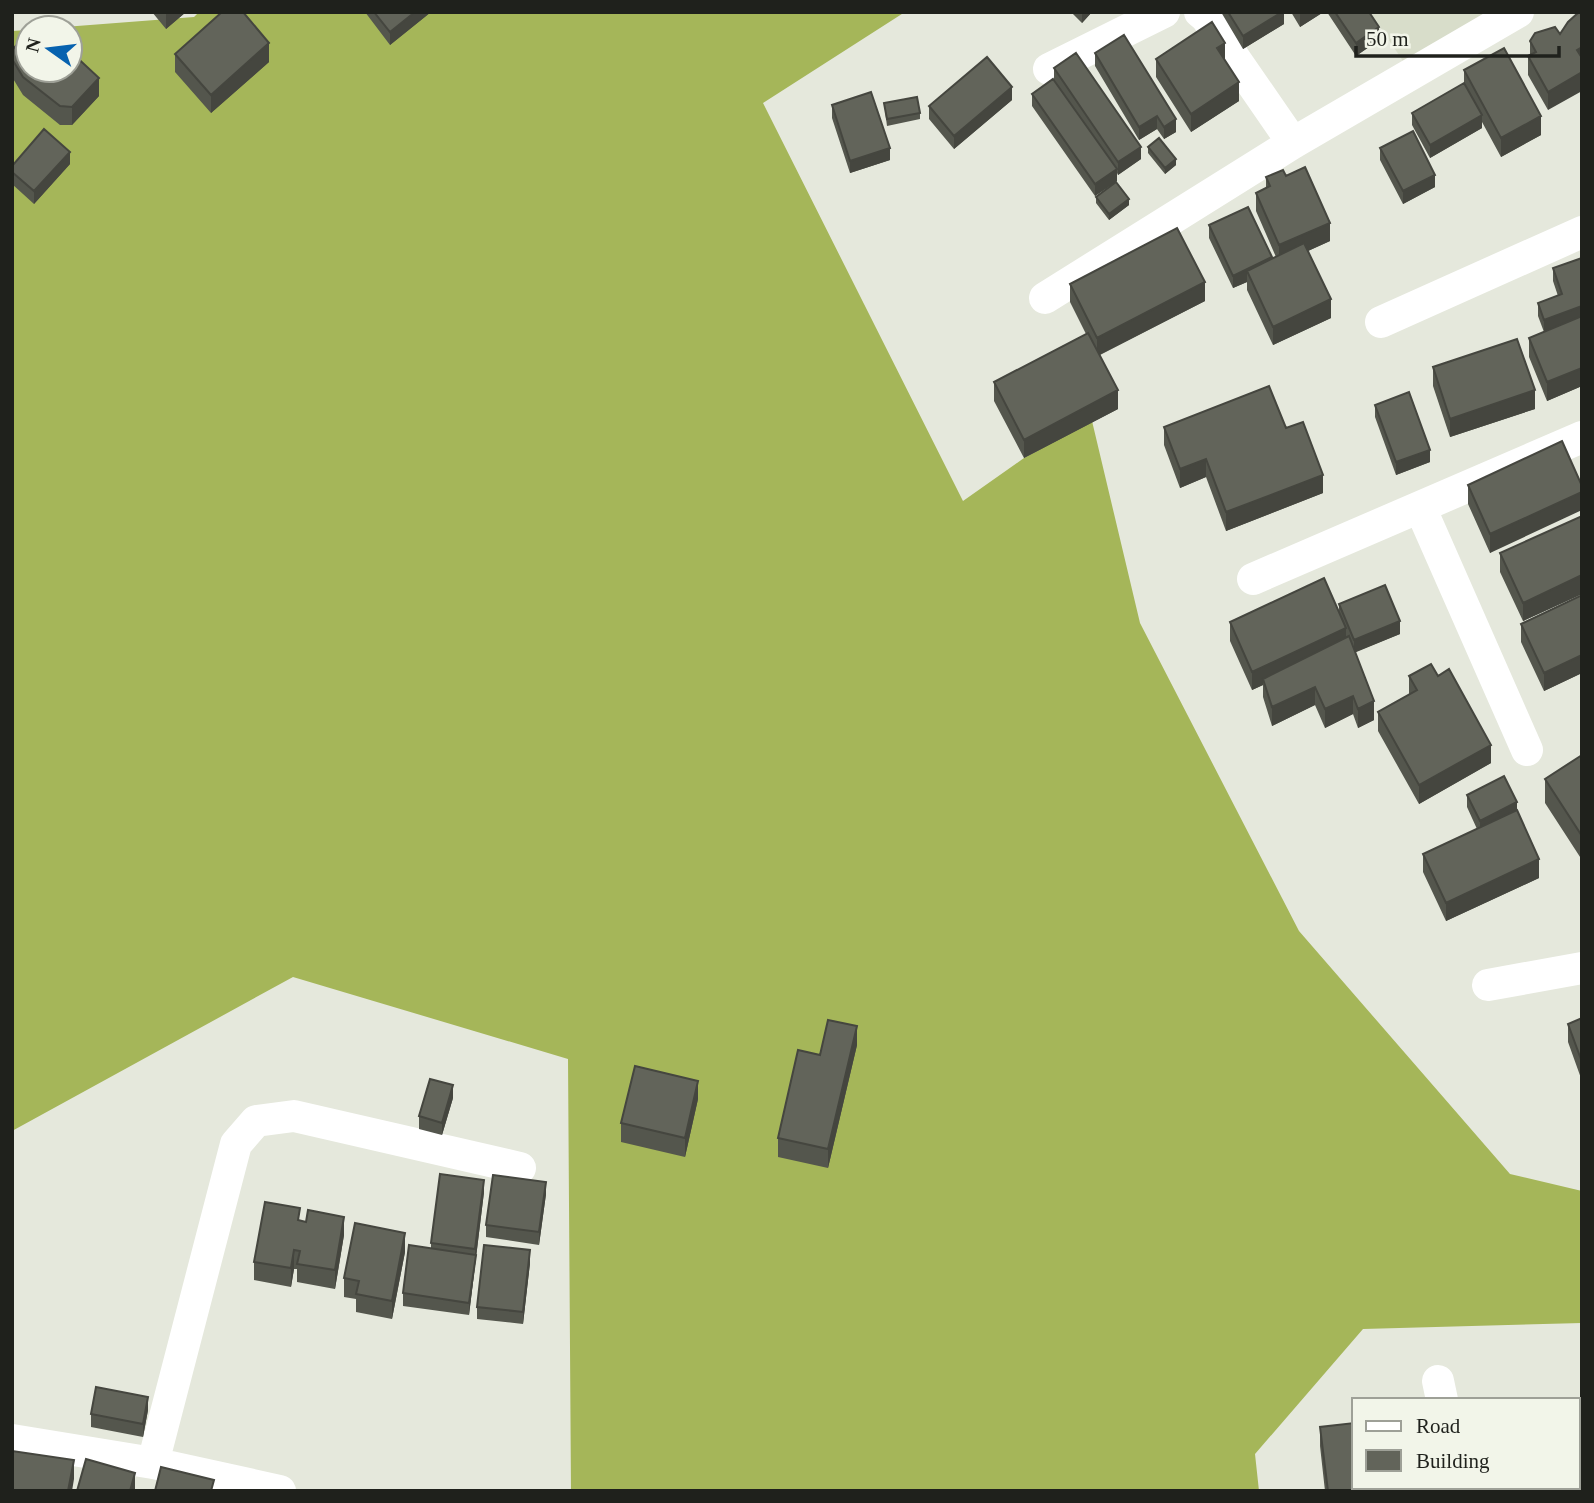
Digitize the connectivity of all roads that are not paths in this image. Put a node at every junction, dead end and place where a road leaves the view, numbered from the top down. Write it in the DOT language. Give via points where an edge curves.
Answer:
graph roads {
  1 [pos="1164,12"];
  2 [pos="1200,12"];
  3 [pos="1517,12"];
  4 [pos="1049,69"];
  5 [pos="1293,143"];
  6 [pos="1582,232"];
  7 [pos="1045,298"];
  8 [pos="1381,322"];
  9 [pos="1582,438"];
  10 [pos="1420,507"];
  11 [pos="1253,579"];
  12 [pos="1527,750"];
  13 [pos="1582,968"];
  14 [pos="1488,985"];
  15 [pos="520,1168"];
  16 [pos="12,1440"];
  17 [pos="153,1463"];
  18 [pos="280,1491"];
  1 -- 4 [label="street"];
  2 -- 5 [label="street"];
  3 -- 5 [label="street"];
  5 -- 7 [label="street"];
  6 -- 8 [label="street"];
  9 -- 10 [label="street"];
  10 -- 11 [label="street"];
  10 -- 12 [label="street"];
  13 -- 14 [label="street"];
  15 -- 17 [label="street" via="295,1116 256,1121 236,1144"];
  16 -- 17 [label="street"];
  17 -- 18 [label="street"];
}
